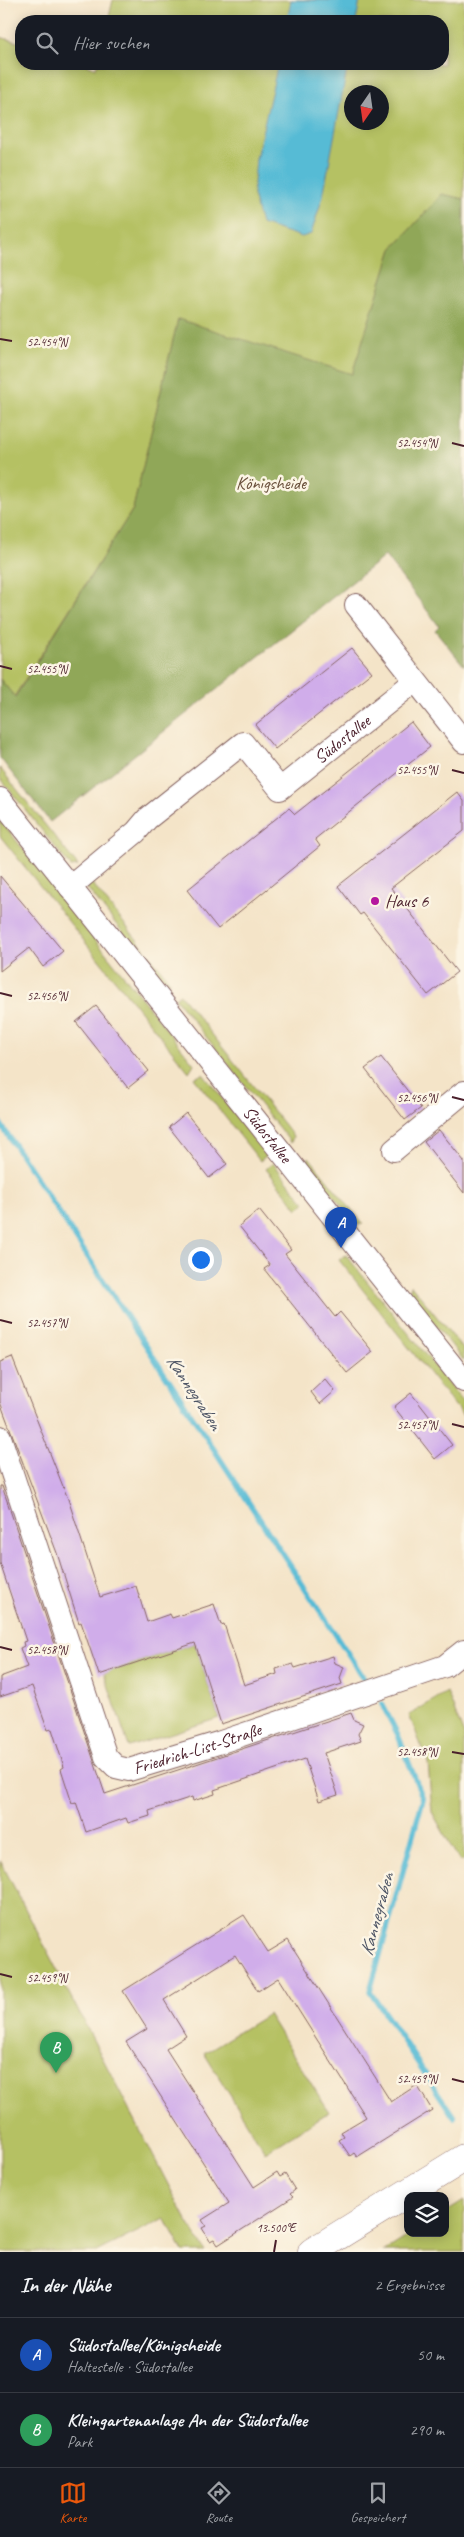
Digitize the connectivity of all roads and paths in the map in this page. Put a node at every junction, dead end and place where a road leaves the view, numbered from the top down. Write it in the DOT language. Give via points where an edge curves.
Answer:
graph roads {
  1 [pos="356,605"];
  2 [pos="415,681"];
  3 [pos="464,742"];
  4 [pos="0,799"];
  5 [pos="70,887"];
  6 [pos="464,1092"];
  7 [pos="394,1150"];
  8 [pos="464,1381"];
  9 [pos="0,1437"];
  10 [pos="464,1651"];
  11 [pos="464,2158"];
  12 [pos="312,2252"];
  1 -- 2 [label="street"];
  2 -- 3 [label="street"];
  2 -- 5 [label="street, Südostallee" via="280,789 243,743 147,819"];
  4 -- 5 [label="street, Südostallee"];
  5 -- 8 [label="street, Südostallee"];
  6 -- 7 [label="street"];
  9 -- 10 [label="street, Friedrich-List-Straße" via="106,1757 116,1767 129,1770 218,1743 445,1666"];
  11 -- 12 [label="main road"];
}
